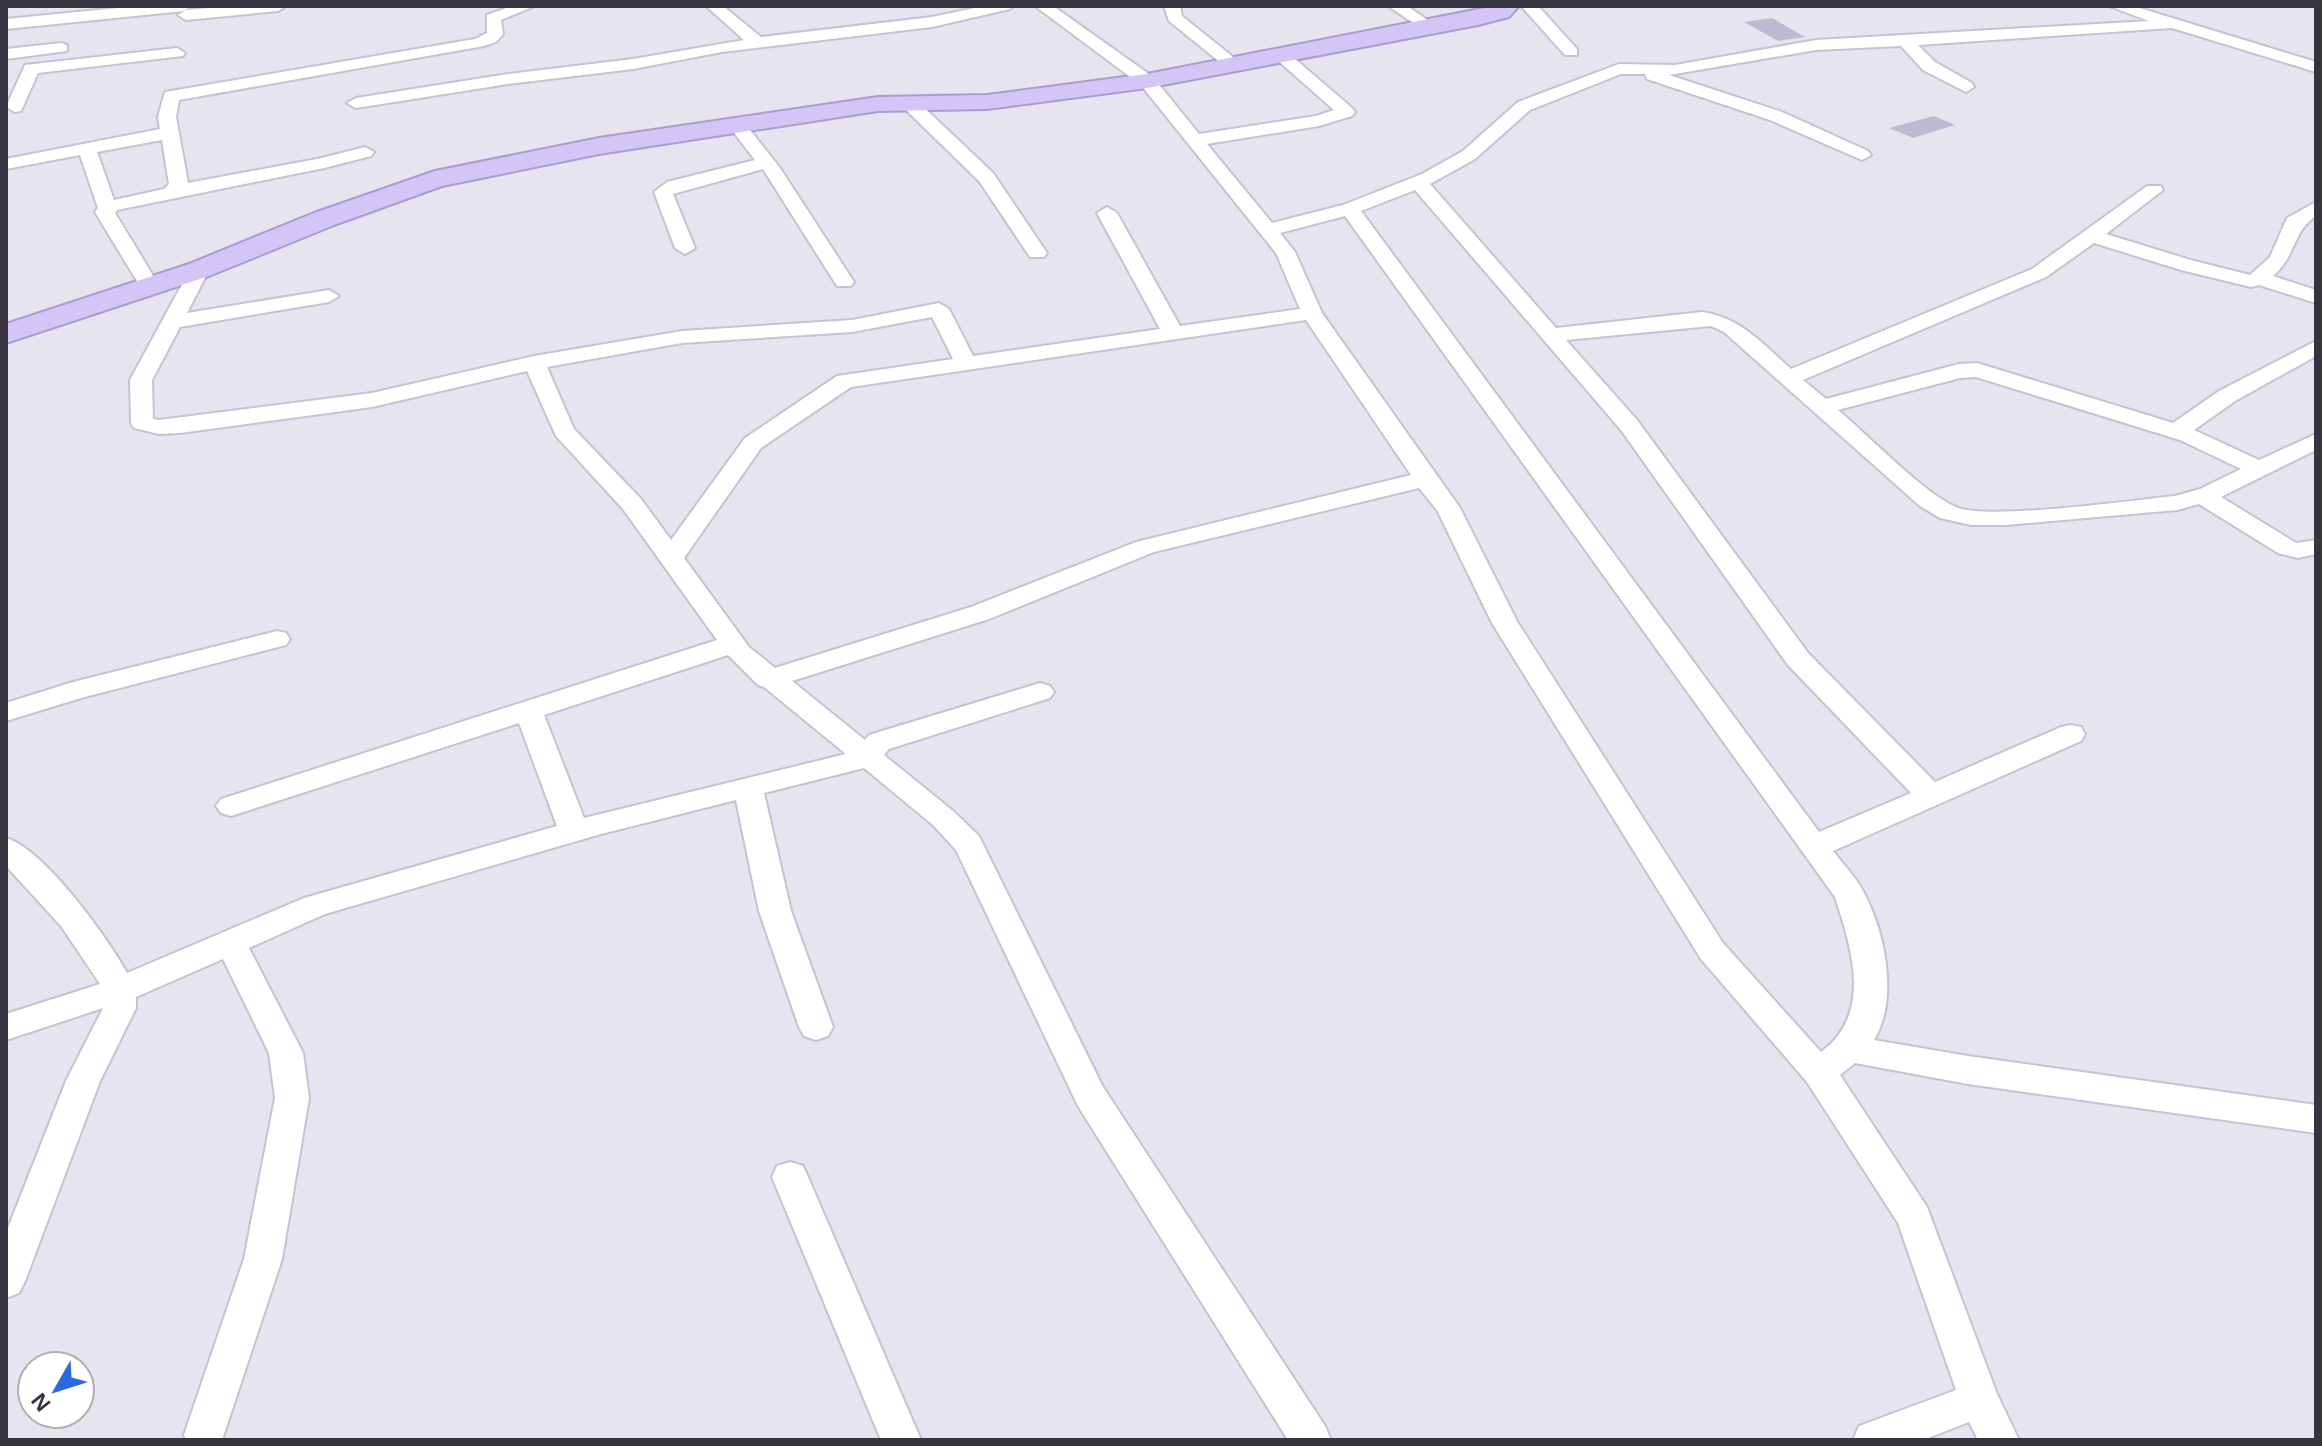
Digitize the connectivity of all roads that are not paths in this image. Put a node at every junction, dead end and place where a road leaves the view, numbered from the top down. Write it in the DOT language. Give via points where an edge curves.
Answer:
graph roads {
  1 [pos="278,6"];
  2 [pos="527,6"];
  3 [pos="714,6"];
  4 [pos="1005,6"];
  5 [pos="1043,6"];
  6 [pos="1172,6"];
  7 [pos="1396,6"];
  8 [pos="1508,6"];
  9 [pos="1529,6"];
  10 [pos="2117,6"];
  11 [pos="19,9"];
  12 [pos="186,9"];
  13 [pos="50,10"];
  14 [pos="488,12"];
  15 [pos="6,24"];
  16 [pos="2169,24"];
  17 [pos="1430,27"];
  18 [pos="181,36"];
  19 [pos="1905,41"];
  20 [pos="758,43"];
  21 [pos="1571,52"];
  22 [pos="177,53"];
  23 [pos="6,54"];
  24 [pos="1281,55"];
  25 [pos="1232,64"];
  26 [pos="2315,65"];
  27 [pos="1630,67"];
  28 [pos="127,76"];
  29 [pos="82,80"];
  30 [pos="1147,81"];
  31 [pos="171,83"];
  32 [pos="1966,87"];
  33 [pos="356,103"];
  34 [pos="910,104"];
  35 [pos="15,107"];
  36 [pos="737,125"];
  37 [pos="170,133"];
  38 [pos="1196,140"];
  39 [pos="87,148"];
  40 [pos="365,152"];
  41 [pos="1862,155"];
  42 [pos="766,163"];
  43 [pos="6,164"];
  44 [pos="1418,182"];
  45 [pos="2154,190"];
  46 [pos="176,191"];
  47 [pos="108,208"];
  48 [pos="2316,208"];
  49 [pos="1350,209"];
  50 [pos="1107,213"];
  51 [pos="1268,230"];
  52 [pos="2093,236"];
  53 [pos="685,248"];
  54 [pos="1037,253"];
  55 [pos="199,270"];
  56 [pos="2259,278"];
  57 [pos="844,282"];
  58 [pos="150,287"];
  59 [pos="329,296"];
  60 [pos="2316,297"];
  61 [pos="1312,313"];
  62 [pos="170,322"];
  63 [pos="6,334"];
  64 [pos="1174,335"];
  65 [pos="1551,335"];
  66 [pos="2316,347"];
  67 [pos="534,363"];
  68 [pos="967,365"];
  69 [pos="1789,378"];
  70 [pos="1823,407"];
  71 [pos="2177,431"];
  72 [pos="2316,441"];
  73 [pos="2260,469"];
  74 [pos="1425,479"];
  75 [pos="2202,496"];
  76 [pos="2316,547"];
  77 [pos="671,558"];
  78 [pos="277,639"];
  79 [pos="733,644"];
  80 [pos="768,679"];
  81 [pos="1040,692"];
  82 [pos="528,710"];
  83 [pos="6,712"];
  84 [pos="2071,734"];
  85 [pos="867,758"];
  86 [pos="748,788"];
  87 [pos="1931,796"];
  88 [pos="231,806"];
  89 [pos="574,832"];
  90 [pos="1814,847"];
  91 [pos="6,849"];
  92 [pos="230,942"];
  93 [pos="120,990"];
  94 [pos="6,1027"];
  95 [pos="816,1027"];
  96 [pos="1850,1049"];
  97 [pos="1819,1072"];
  98 [pos="2316,1119"];
  99 [pos="790,1177"];
  100 [pos="6,1281"];
  101 [pos="1979,1400"];
  102 [pos="204,1435"];
  103 [pos="901,1440"];
  104 [pos="1311,1440"];
  105 [pos="1873,1440"];
  106 [pos="1999,1440"];
  1 -- 12 [label="street"];
  2 -- 14 [label="street"];
  3 -- 20 [label="street"];
  4 -- 20 [label="street" via="932,22"];
  5 -- 30 [label="street"];
  6 -- 25 [label="street" via="1175,18"];
  7 -- 17 [label="street"];
  8 -- 17 [label="street"];
  9 -- 21 [label="street"];
  10 -- 16 [label="street"];
  11 -- 13 [label="street"];
  12 -- 13 [label="street"];
  12 -- 18 [label="street"];
  13 -- 15 [label="street"];
  14 -- 31 [label="street" via="495,34 478,43"];
  16 -- 19 [label="street"];
  16 -- 26 [label="street"];
  17 -- 24 [label="street"];
  18 -- 22 [label="street"];
  18 -- 23 [label="street"];
  19 -- 27 [label="street" via="1789,48 1675,70"];
  19 -- 32 [label="street" via="1929,66"];
  20 -- 33 [label="street"];
  22 -- 31 [label="street"];
  22 -- 35 [label="street" via="31,69"];
  24 -- 25 [label="street"];
  24 -- 38 [label="street" via="1346,112"];
  25 -- 30 [label="street"];
  27 -- 41 [label="street" via="1776,116"];
  27 -- 44 [label="street" via="1524,106 1469,155"];
  28 -- 29 [label="street"];
  30 -- 34 [label="street" via="987,102"];
  30 -- 38 [label="street"];
  31 -- 37 [label="street"];
  34 -- 36 [label="street"];
  34 -- 54 [label="street" via="986,177"];
  36 -- 42 [label="street"];
  36 -- 55 [label="street" via="435,179"];
  37 -- 39 [label="street"];
  37 -- 46 [label="street"];
  38 -- 51 [label="street"];
  39 -- 43 [label="street"];
  39 -- 47 [label="street"];
  40 -- 46 [label="street"];
  42 -- 53 [label="street" via="663,192"];
  42 -- 57 [label="street"];
  44 -- 49 [label="street"];
  44 -- 65 [label="street"];
  45 -- 52 [label="street"];
  46 -- 47 [label="street"];
  47 -- 58 [label="street" via="105,212"];
  48 -- 56 [label="street" via="2299,216 2279,260"];
  49 -- 51 [label="street"];
  49 -- 90 [label="street"];
  50 -- 64 [label="street"];
  51 -- 61 [label="street" via="1285,252"];
  52 -- 56 [label="street" via="2188,266 2251,281"];
  52 -- 69 [label="street" via="2039,273"];
  55 -- 58 [label="street"];
  55 -- 62 [label="street"];
  56 -- 60 [label="street"];
  58 -- 63 [label="street"];
  59 -- 62 [label="street"];
  61 -- 64 [label="street"];
  61 -- 74 [label="street"];
  62 -- 67 [label="street" via="141,380 142,423 159,427 372,400"];
  64 -- 68 [label="street"];
  65 -- 69 [label="street" via="1716,320"];
  65 -- 87 [label="street" via="1629,425 1798,659"];
  66 -- 71 [label="street" via="2227,396"];
  67 -- 68 [label="street" via="682,337 852,326 939,309"];
  67 -- 77 [label="street" via="564,431 632,504"];
  68 -- 77 [label="street" via="845,381 804,407 753,443"];
  69 -- 70 [label="street"];
  70 -- 71 [label="street" via="1977,370"];
  70 -- 75 [label="street" via="1949,513 2006,518 2149,507"];
  71 -- 73 [label="street"];
  72 -- 73 [label="street"];
  73 -- 75 [label="street"];
  74 -- 80 [label="street" via="1145,547 980,613"];
  74 -- 97 [label="street" via="1448,508 1505,623 1712,951"];
  75 -- 76 [label="street" via="2287,548"];
  77 -- 79 [label="street"];
  78 -- 83 [label="street"];
  79 -- 80 [label="street"];
  79 -- 82 [label="street"];
  80 -- 85 [label="street"];
  81 -- 85 [label="street" via="879,742"];
  82 -- 88 [label="street"];
  82 -- 89 [label="street"];
  84 -- 87 [label="street"];
  85 -- 86 [label="street"];
  85 -- 104 [label="street" via="968,844 1090,1096"];
  86 -- 89 [label="street"];
  86 -- 95 [label="street" via="775,911"];
  87 -- 90 [label="street"];
  89 -- 92 [label="street" via="315,906"];
  90 -- 96 [label="street" via="1849,894 1867,946 1870,1002 1864,1027"];
  91 -- 93 [label="street" via="72,918"];
  92 -- 93 [label="street"];
  92 -- 102 [label="street" via="286,1053 292,1098 263,1259"];
  93 -- 94 [label="street"];
  93 -- 100 [label="street" via="120,1008 83,1081"];
  96 -- 97 [label="street"];
  96 -- 98 [label="street"];
  97 -- 101 [label="street" via="1914,1218"];
  99 -- 103 [label="street"];
  101 -- 105 [label="street"];
  101 -- 106 [label="street"];
}
